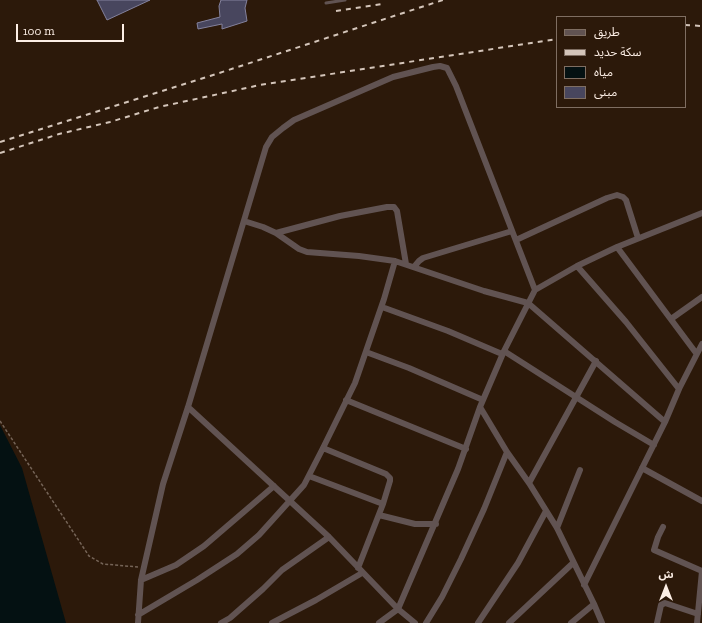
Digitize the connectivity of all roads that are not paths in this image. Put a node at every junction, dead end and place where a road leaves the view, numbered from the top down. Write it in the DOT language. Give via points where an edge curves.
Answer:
graph roads {
  1 [pos="345,0"];
  2 [pos="326,3"];
  3 [pos="702,213"];
  4 [pos="244,221"];
  5 [pos="512,231"];
  6 [pos="276,233"];
  7 [pos="638,238"];
  8 [pos="516,240"];
  9 [pos="617,247"];
  10 [pos="395,261"];
  11 [pos="406,264"];
  12 [pos="577,266"];
  13 [pos="414,267"];
  14 [pos="535,290"];
  15 [pos="702,296"];
  16 [pos="528,303"];
  17 [pos="382,307"];
  18 [pos="671,319"];
  19 [pos="702,344"];
  20 [pos="366,352"];
  21 [pos="503,352"];
  22 [pos="696,353"];
  23 [pos="596,361"];
  24 [pos="679,389"];
  25 [pos="577,398"];
  26 [pos="346,400"];
  27 [pos="483,400"];
  28 [pos="188,407"];
  29 [pos="480,407"];
  30 [pos="665,422"];
  31 [pos="654,445"];
  32 [pos="324,448"];
  33 [pos="466,449"];
  34 [pos="507,452"];
  35 [pos="642,468"];
  36 [pos="580,470"];
  37 [pos="309,476"];
  38 [pos="529,483"];
  39 [pos="274,486"];
  40 [pos="289,501"];
  41 [pos="702,501"];
  42 [pos="383,504"];
  43 [pos="546,511"];
  44 [pos="379,514"];
  45 [pos="436,524"];
  46 [pos="664,527"];
  47 [pos="556,528"];
  48 [pos="329,538"];
  49 [pos="573,563"];
  50 [pos="360,571"];
  51 [pos="702,571"];
  52 [pos="141,580"];
  53 [pos="584,585"];
  54 [pos="594,604"];
  55 [pos="398,609"];
  56 [pos="698,614"];
  57 [pos="138,615"];
  58 [pos="138,623"];
  59 [pos="221,623"];
  60 [pos="272,623"];
  61 [pos="379,623"];
  62 [pos="415,623"];
  63 [pos="426,623"];
  64 [pos="478,623"];
  65 [pos="509,623"];
  66 [pos="571,623"];
  67 [pos="602,623"];
  68 [pos="657,623"];
  69 [pos="697,623"];
  1 -- 2 [label="lane"];
  3 -- 7 [label="street"];
  4 -- 5 [label="street" via="266,147 272,137 283,128 294,120 393,77 440,66 447,68 451,74"];
  4 -- 6 [label="street"];
  4 -- 28 [label="street"];
  5 -- 8 [label="street"];
  5 -- 13 [label="street" via="423,258"];
  6 -- 10 [label="street" via="307,252"];
  6 -- 11 [label="street" via="340,216 394,207 397,211"];
  7 -- 8 [label="street" via="626,200 617,195"];
  7 -- 9 [label="street"];
  8 -- 14 [label="street"];
  9 -- 12 [label="street"];
  9 -- 18 [label="street"];
  10 -- 11 [label="street"];
  10 -- 17 [label="street"];
  11 -- 13 [label="street"];
  12 -- 14 [label="street"];
  12 -- 24 [label="street"];
  13 -- 16 [label="street"];
  14 -- 16 [label="street"];
  15 -- 18 [label="street"];
  16 -- 21 [label="street"];
  16 -- 23 [label="street"];
  17 -- 20 [label="street"];
  17 -- 21 [label="street"];
  18 -- 22 [label="street"];
  19 -- 22 [label="street"];
  20 -- 26 [label="street"];
  20 -- 27 [label="street"];
  21 -- 25 [label="street"];
  21 -- 27 [label="street"];
  22 -- 24 [label="street"];
  23 -- 25 [label="street"];
  23 -- 30 [label="street"];
  24 -- 30 [label="street"];
  25 -- 31 [label="street"];
  25 -- 38 [label="street"];
  26 -- 32 [label="street"];
  26 -- 33 [label="street"];
  27 -- 29 [label="street"];
  28 -- 39 [label="street"];
  28 -- 52 [label="street" via="163,484"];
  29 -- 33 [label="street"];
  29 -- 34 [label="street"];
  30 -- 31 [label="street"];
  31 -- 35 [label="street"];
  32 -- 37 [label="street"];
  32 -- 42 [label="street" via="388,476 390,480"];
  33 -- 45 [label="street"];
  34 -- 38 [label="street"];
  34 -- 63 [label="street" via="461,559"];
  35 -- 41 [label="street"];
  35 -- 53 [label="street"];
  36 -- 47 [label="street"];
  37 -- 40 [label="street"];
  37 -- 42 [label="street"];
  38 -- 43 [label="street"];
  39 -- 40 [label="street"];
  39 -- 52 [label="street" via="204,546 176,565"];
  40 -- 48 [label="street"];
  40 -- 57 [label="street" via="259,535 237,554"];
  42 -- 44 [label="street"];
  43 -- 47 [label="street"];
  43 -- 64 [label="street" via="518,563"];
  44 -- 45 [label="street" via="415,524"];
  44 -- 50 [label="street"];
  45 -- 55 [label="street"];
  46 -- 51 [label="street" via="654,550"];
  47 -- 49 [label="street"];
  48 -- 50 [label="street"];
  48 -- 59 [label="street" via="282,570 263,590"];
  49 -- 53 [label="street"];
  49 -- 65 [label="street"];
  50 -- 55 [label="street"];
  50 -- 60 [label="street" via="316,600"];
  51 -- 56 [label="street"];
  52 -- 57 [label="street"];
  53 -- 54 [label="street"];
  54 -- 66 [label="street"];
  54 -- 67 [label="street"];
  55 -- 61 [label="street"];
  55 -- 62 [label="street"];
  56 -- 68 [label="street" via="665,603 661,605"];
  56 -- 69 [label="street"];
  57 -- 58 [label="street"];
}
